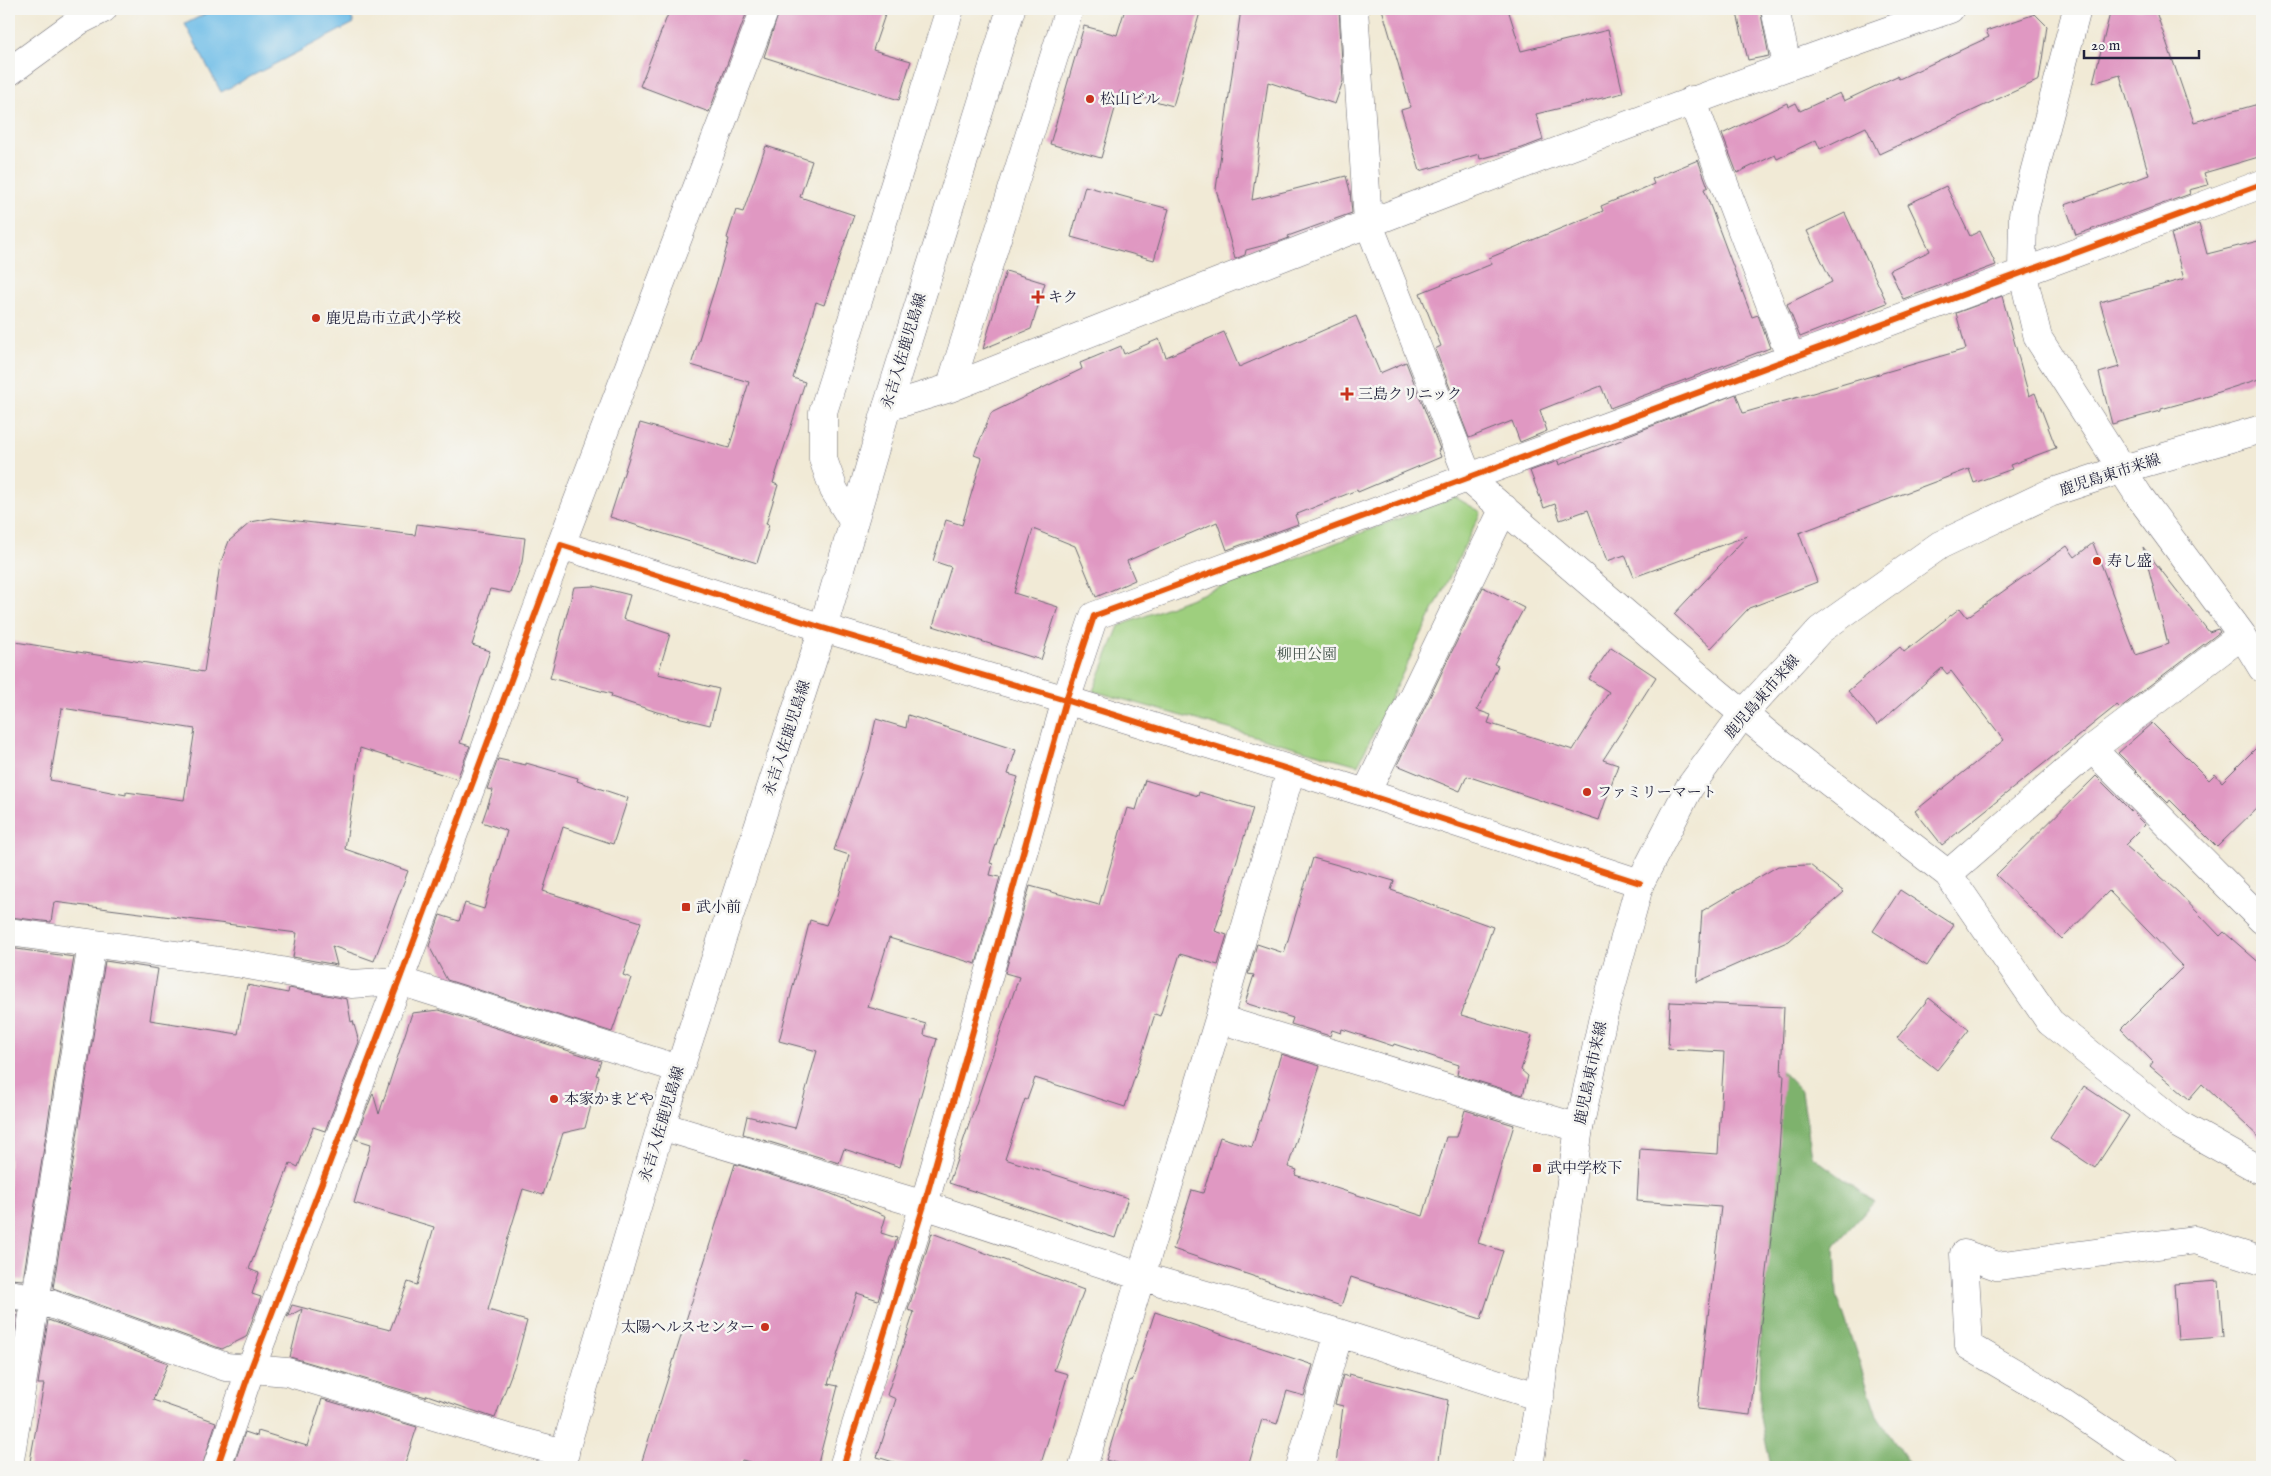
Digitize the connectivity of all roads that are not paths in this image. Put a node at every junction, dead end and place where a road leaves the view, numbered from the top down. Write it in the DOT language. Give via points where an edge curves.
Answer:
graph roads {
  1 [pos="103,9"];
  2 [pos="765,9"];
  3 [pos="950,9"];
  4 [pos="1011,9"];
  5 [pos="1069,9"];
  6 [pos="1354,9"];
  7 [pos="1775,9"];
  8 [pos="1950,9"];
  9 [pos="2077,9"];
  10 [pos="1787,65"];
  11 [pos="9,72"];
  12 [pos="1692,100"];
  13 [pos="2262,184"];
  14 [pos="1368,222"];
  15 [pos="2022,270"];
  16 [pos="1790,356"];
  17 [pos="950,388"];
  18 [pos="887,407"];
  19 [pos="2262,429"];
  20 [pos="2123,469"];
  21 [pos="1469,478"];
  22 [pos="1504,508"];
  23 [pos="853,521"];
  24 [pos="561,545"];
  25 [pos="823,628"];
  26 [pos="2242,635"];
  27 [pos="2262,668"];
  28 [pos="1066,700"];
  29 [pos="1743,714"];
  30 [pos="2092,749"];
  31 [pos="1291,770"];
  32 [pos="1366,793"];
  33 [pos="1948,874"];
  34 [pos="1640,883"];
  35 [pos="2262,920"];
  36 [pos="9,932"];
  37 [pos="92,944"];
  38 [pos="399,981"];
  39 [pos="1220,1018"];
  40 [pos="679,1069"];
  41 [pos="661,1126"];
  42 [pos="1579,1128"];
  43 [pos="2262,1171"];
  44 [pos="924,1205"];
  45 [pos="2262,1261"];
  46 [pos="1140,1276"];
  47 [pos="21,1296"];
  48 [pos="1339,1333"];
  49 [pos="251,1368"];
  50 [pos="1540,1398"];
  51 [pos="562,1460"];
  52 [pos="9,1466"];
  53 [pos="217,1467"];
  54 [pos="843,1467"];
  55 [pos="1083,1467"];
  56 [pos="1300,1467"];
  57 [pos="1529,1467"];
  58 [pos="2166,1467"];
  1 -- 11 [label="street" via="79,21"];
  2 -- 24 [label="street"];
  3 -- 23 [label="street" via="822,412 823,459 834,490"];
  4 -- 18 [label="street, 永吉入佐鹿児島線"];
  5 -- 17 [label="street"];
  6 -- 14 [label="street"];
  7 -- 10 [label="street"];
  8 -- 10 [label="street"];
  9 -- 15 [label="street" via="2023,216"];
  10 -- 12 [label="street"];
  12 -- 14 [label="street"];
  12 -- 16 [label="street"];
  13 -- 15 [label="street"];
  14 -- 17 [label="street"];
  14 -- 21 [label="street"];
  15 -- 16 [label="street"];
  15 -- 20 [label="street" via="2038,338"];
  16 -- 21 [label="street"];
  17 -- 18 [label="street"];
  18 -- 23 [label="street, 永吉入佐鹿児島線"];
  19 -- 20 [label="street, 鹿児島東市来線"];
  20 -- 26 [label="street" via="2139,496"];
  20 -- 29 [label="street, 鹿児島東市来線" via="2050,494 1940,545 1820,630"];
  21 -- 22 [label="street"];
  21 -- 28 [label="street" via="1094,616"];
  22 -- 29 [label="street"];
  22 -- 32 [label="street"];
  23 -- 25 [label="street, 永吉入佐鹿児島線"];
  24 -- 25 [label="street"];
  24 -- 38 [label="street"];
  25 -- 28 [label="street"];
  25 -- 40 [label="street, 永吉入佐鹿児島線"];
  26 -- 27 [label="street"];
  26 -- 30 [label="street"];
  28 -- 31 [label="street"];
  28 -- 44 [label="street"];
  29 -- 33 [label="street"];
  29 -- 34 [label="street, 鹿児島東市来線" via="1689,788"];
  30 -- 33 [label="street"];
  30 -- 35 [label="street"];
  31 -- 32 [label="street"];
  31 -- 39 [label="street"];
  32 -- 34 [label="street"];
  33 -- 43 [label="street" via="2050,1022 2178,1124"];
  34 -- 42 [label="street, 鹿児島東市来線" via="1602,1017"];
  36 -- 37 [label="street"];
  37 -- 38 [label="street" via="242,964 352,984"];
  37 -- 47 [label="street"];
  38 -- 40 [label="street"];
  38 -- 49 [label="street"];
  39 -- 42 [label="street"];
  39 -- 46 [label="street"];
  40 -- 41 [label="street, 永吉入佐鹿児島線"];
  41 -- 44 [label="street"];
  41 -- 51 [label="street, 永吉入佐鹿児島線"];
  42 -- 50 [label="street, 鹿児島東市来線"];
  44 -- 46 [label="street"];
  44 -- 54 [label="street"];
  45 -- 58 [label="street" via="2194,1240 1997,1266 1964,1254 1968,1346 2047,1392 2143,1457"];
  46 -- 48 [label="street"];
  46 -- 55 [label="street"];
  47 -- 49 [label="street" via="226,1367"];
  47 -- 52 [label="street"];
  48 -- 50 [label="street"];
  48 -- 56 [label="street"];
  49 -- 51 [label="street" via="287,1372"];
  49 -- 53 [label="street"];
  50 -- 57 [label="street, 鹿児島東市来線"];
}
